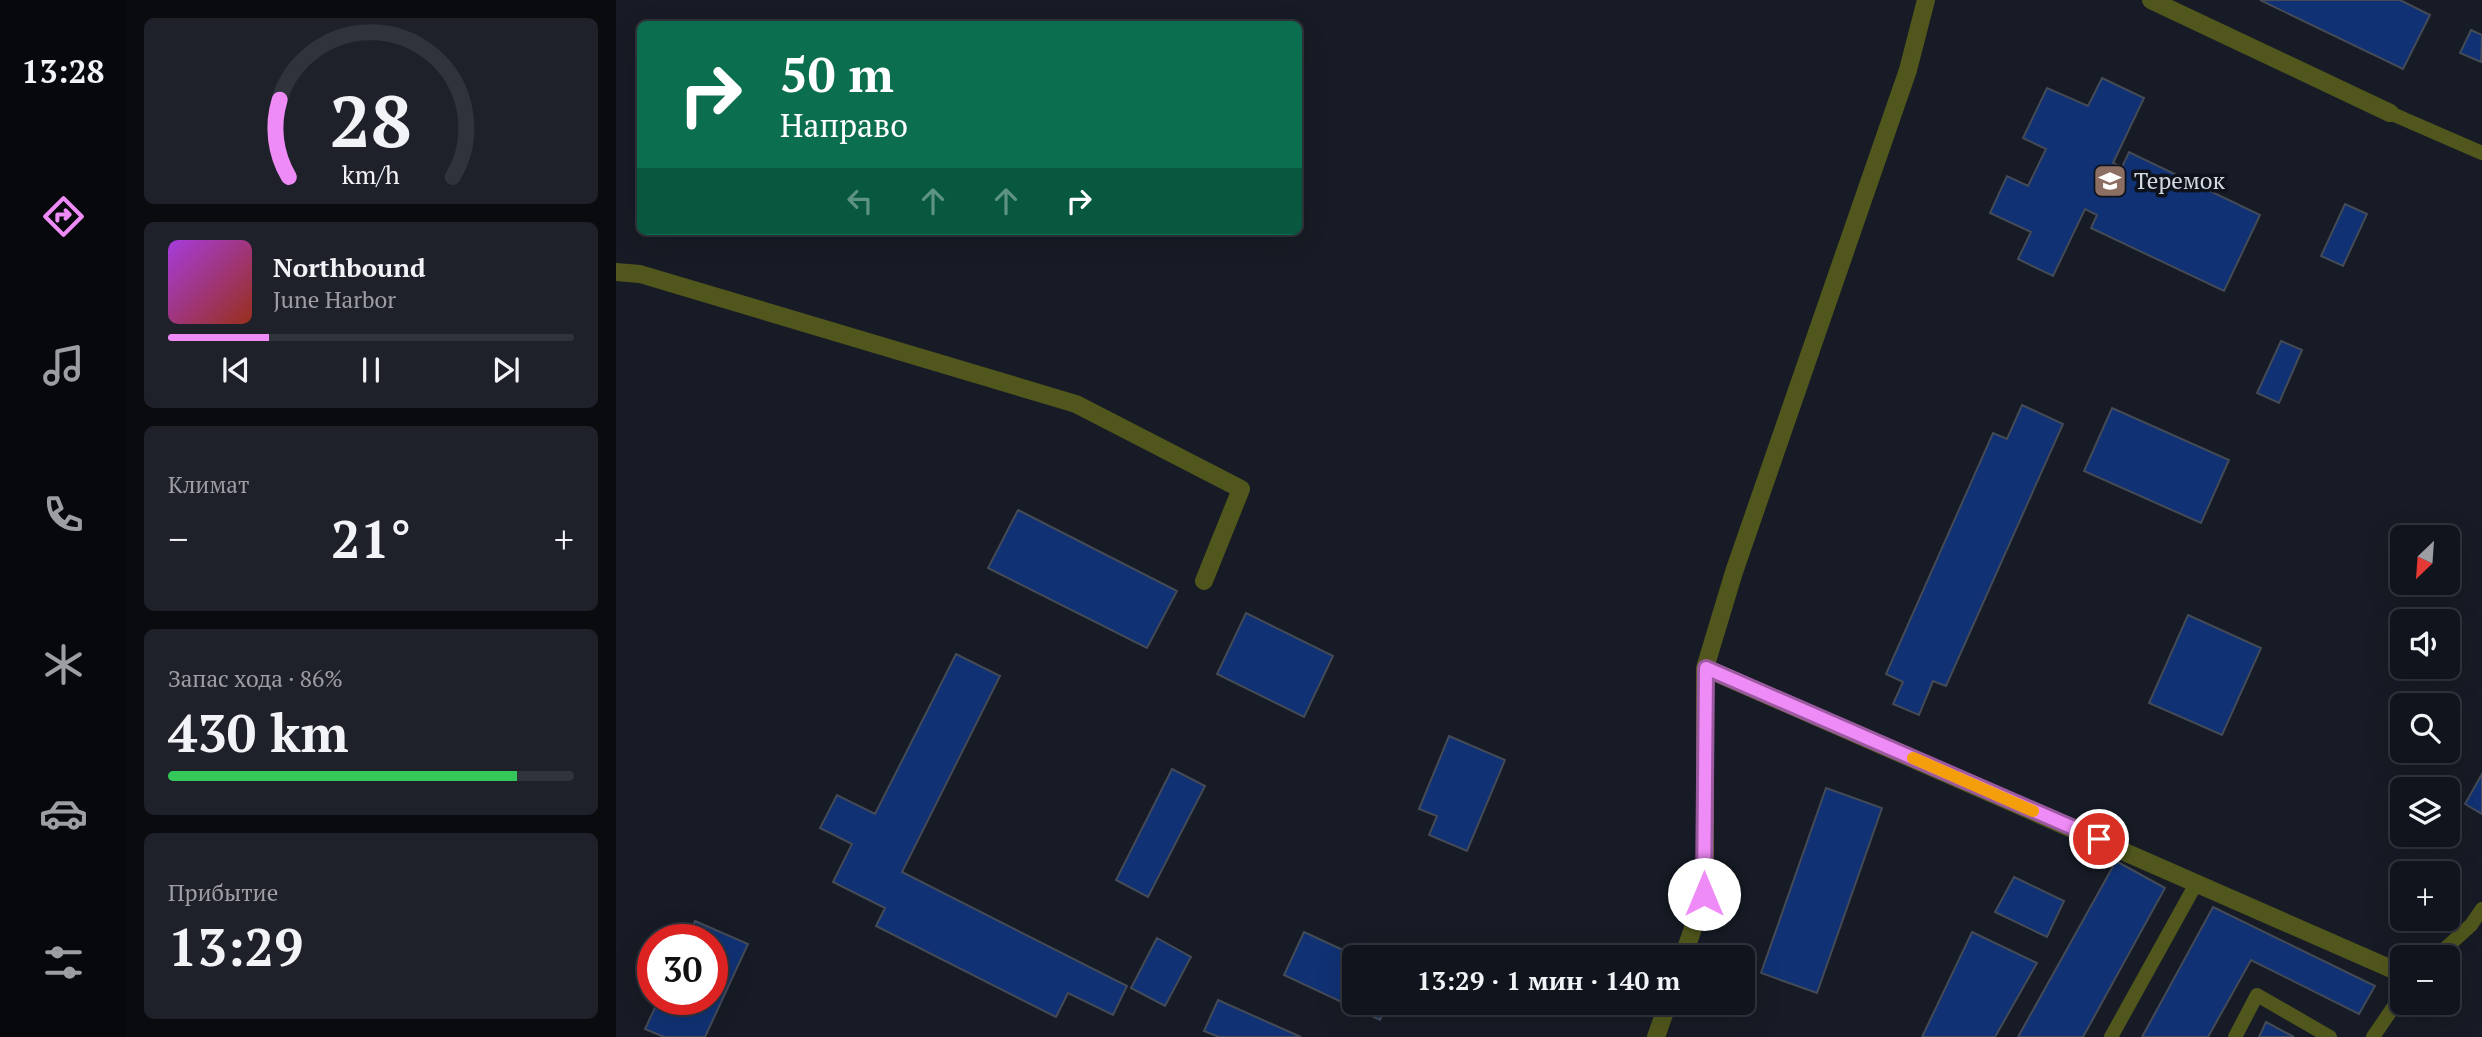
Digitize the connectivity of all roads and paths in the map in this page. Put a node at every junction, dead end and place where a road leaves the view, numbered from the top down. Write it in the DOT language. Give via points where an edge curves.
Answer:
graph roads {
  1 [pos="1926,0"];
  2 [pos="2151,0"];
  3 [pos="2390,113"];
  4 [pos="2482,153"];
  5 [pos="616,272"];
  6 [pos="1204,581"];
  7 [pos="1706,668"];
  8 [pos="2197,882"];
  9 [pos="2482,909"];
  10 [pos="1687,945"];
  11 [pos="2449,945"];
  12 [pos="2390,968"];
  13 [pos="2390,1012"];
  14 [pos="1664,1015"];
  15 [pos="1656,1037"];
  16 [pos="2111,1037"];
  17 [pos="2235,1037"];
  18 [pos="2330,1037"];
  19 [pos="2373,1037"];
  1 -- 7 [label="street" via="1908,70 1734,572"];
  2 -- 3 [label="street"];
  3 -- 4 [label="lane"];
  5 -- 6 [label="street" via="640,274 1076,404 1241,489"];
  7 -- 8 [label="street"];
  7 -- 10 [label="street" via="1704,894"];
  8 -- 12 [label="street"];
  8 -- 16 [label="lane"];
  9 -- 11 [label="lane"];
  13 -- 19 [label="lane"];
  14 -- 15 [label="street"];
  17 -- 18 [label="lane" via="2257,995"];
}
